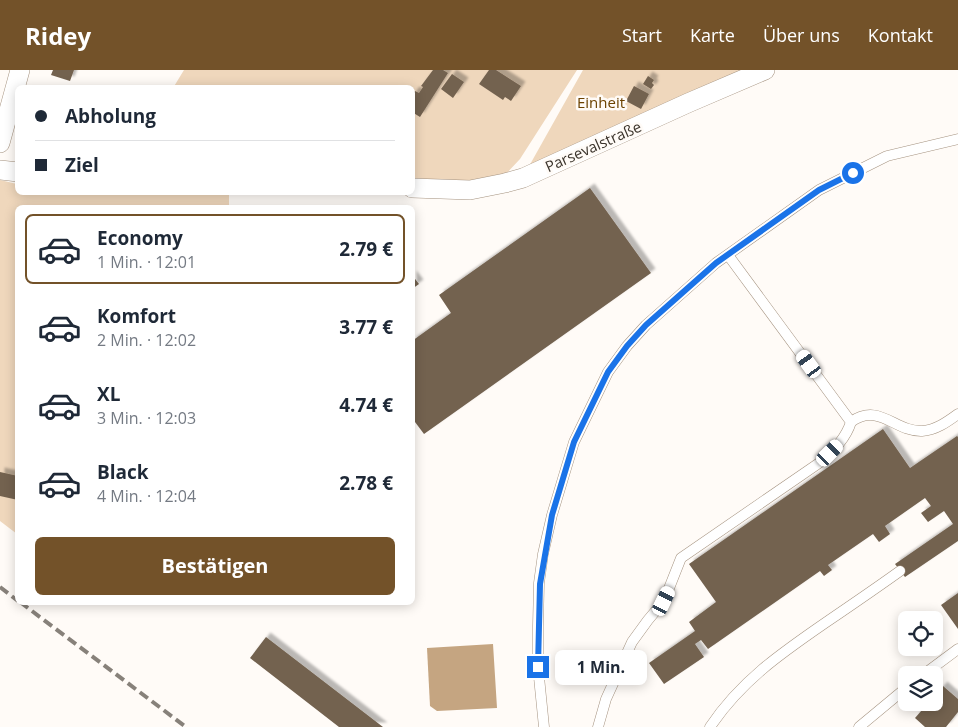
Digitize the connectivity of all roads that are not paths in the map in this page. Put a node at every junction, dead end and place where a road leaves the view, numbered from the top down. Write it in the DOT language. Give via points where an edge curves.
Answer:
graph roads {
  1 [pos="20,70"];
  2 [pos="765,70"];
  3 [pos="16,85"];
  4 [pos="15,88"];
  5 [pos="958,139"];
  6 [pos="0,143"];
  7 [pos="0,170"];
  8 [pos="15,172"];
  9 [pos="415,188"];
  10 [pos="728,254"];
  11 [pos="958,414"];
  12 [pos="851,422"];
  13 [pos="900,572"];
  14 [pos="958,649"];
  15 [pos="935,666"];
  16 [pos="898,695"];
  17 [pos="544,727"];
  18 [pos="598,727"];
  19 [pos="710,727"];
  20 [pos="859,727"];
  1 -- 3 [label="street"];
  2 -- 9 [label="street, Parsevalstraße" via="524,178 470,190"];
  4 -- 6 [label="street"];
  5 -- 10 [label="lane" via="887,156 819,190"];
  7 -- 8 [label="street"];
  10 -- 12 [label="lane"];
  10 -- 17 [label="lane" via="646,325 627,346 608,372 574,442 552,515 540,584 538,667"];
  11 -- 12 [label="lane" via="934,429 922,431 874,414"];
  12 -- 18 [label="lane" via="838,445 822,461 681,558 664,601 628,651 606,699"];
  13 -- 19 [label="lane" via="766,665 741,687"];
  14 -- 15 [label="lane"];
  16 -- 20 [label="lane"];
}
